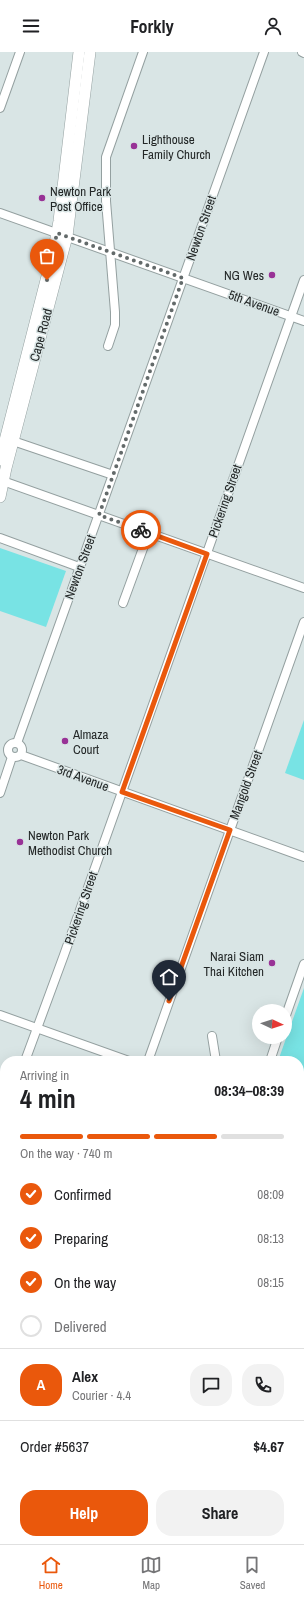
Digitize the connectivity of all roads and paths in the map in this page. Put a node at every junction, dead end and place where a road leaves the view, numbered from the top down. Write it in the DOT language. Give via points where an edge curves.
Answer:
graph roads {
  1 [pos="20,52"];
  2 [pos="80,52"];
  3 [pos="90,52"];
  4 [pos="143,52"];
  5 [pos="264,52"];
  6 [pos="0,108"];
  7 [pos="0,212"];
  8 [pos="62,234"];
  9 [pos="111,251"];
  10 [pos="183,278"];
  11 [pos="304,280"];
  12 [pos="291,316"];
  13 [pos="304,321"];
  14 [pos="108,346"];
  15 [pos="13,441"];
  16 [pos="0,460"];
  17 [pos="113,475"];
  18 [pos="2,481"];
  19 [pos="0,497"];
  20 [pos="99,515"];
  21 [pos="149,532"];
  22 [pos="0,538"];
  23 [pos="207,554"];
  24 [pos="79,567"];
  25 [pos="304,588"];
  26 [pos="123,603"];
  27 [pos="304,622"];
  28 [pos="18,743"];
  29 [pos="4,748"];
  30 [pos="21,755"];
  31 [pos="12,757"];
  32 [pos="122,792"];
  33 [pos="0,793"];
  34 [pos="230,830"];
  35 [pos="304,857"];
  36 [pos="304,964"];
  37 [pos="290,1004"];
  38 [pos="0,1015"];
  39 [pos="38,1028"];
  40 [pos="212,1036"];
  41 [pos="276,1044"];
  42 [pos="27,1056"];
  43 [pos="115,1056"];
  44 [pos="150,1056"];
  45 [pos="215,1056"];
  46 [pos="272,1056"];
  1 -- 6 [label="street"];
  2 -- 8 [label="main road, Cape Road"];
  3 -- 8 [label="main road, Cape Road"];
  4 -- 9 [label="street" via="106,157 106,201"];
  5 -- 10 [label="street, Newton Street"];
  7 -- 8 [label="street, 5th Avenue"];
  8 -- 9 [label="street, 5th Avenue"];
  8 -- 15 [label="main road, Cape Road"];
  8 -- 16 [label="main road, Cape Road" via="47,280"];
  9 -- 10 [label="street, 5th Avenue"];
  9 -- 14 [label="street" via="115,325"];
  10 -- 12 [label="street, 5th Avenue"];
  10 -- 17 [label="street, Newton Street"];
  11 -- 12 [label="street, Pickering Street"];
  12 -- 13 [label="street, 5th Avenue"];
  12 -- 23 [label="street, Pickering Street"];
  15 -- 17 [label="street"];
  15 -- 18 [label="main road, Cape Road"];
  17 -- 20 [label="street, Newton Street"];
  18 -- 19 [label="main road, Cape Road"];
  18 -- 20 [label="street"];
  20 -- 21 [label="street"];
  20 -- 24 [label="street, Newton Street"];
  21 -- 23 [label="street"];
  21 -- 26 [label="street"];
  22 -- 24 [label="street"];
  23 -- 25 [label="street"];
  23 -- 32 [label="street, Pickering Street"];
  24 -- 28 [label="street, Newton Street"];
  27 -- 34 [label="street, Mangold Street"];
  28 -- 29 [label="street" via="11,743"];
  28 -- 30 [label="street" via="22,748"];
  29 -- 31 [label="street"];
  30 -- 31 [label="street"];
  30 -- 32 [label="street, 3rd Avenue"];
  31 -- 33 [label="street"];
  32 -- 34 [label="street, 3rd Avenue"];
  32 -- 39 [label="street, Pickering Street"];
  34 -- 35 [label="street, 3rd Avenue"];
  34 -- 44 [label="street, Mangold Street"];
  36 -- 37 [label="street"];
  38 -- 39 [label="street"];
  39 -- 42 [label="street, Pickering Street"];
  39 -- 43 [label="street"];
  40 -- 45 [label="street"];
  41 -- 46 [label="street"];
}
